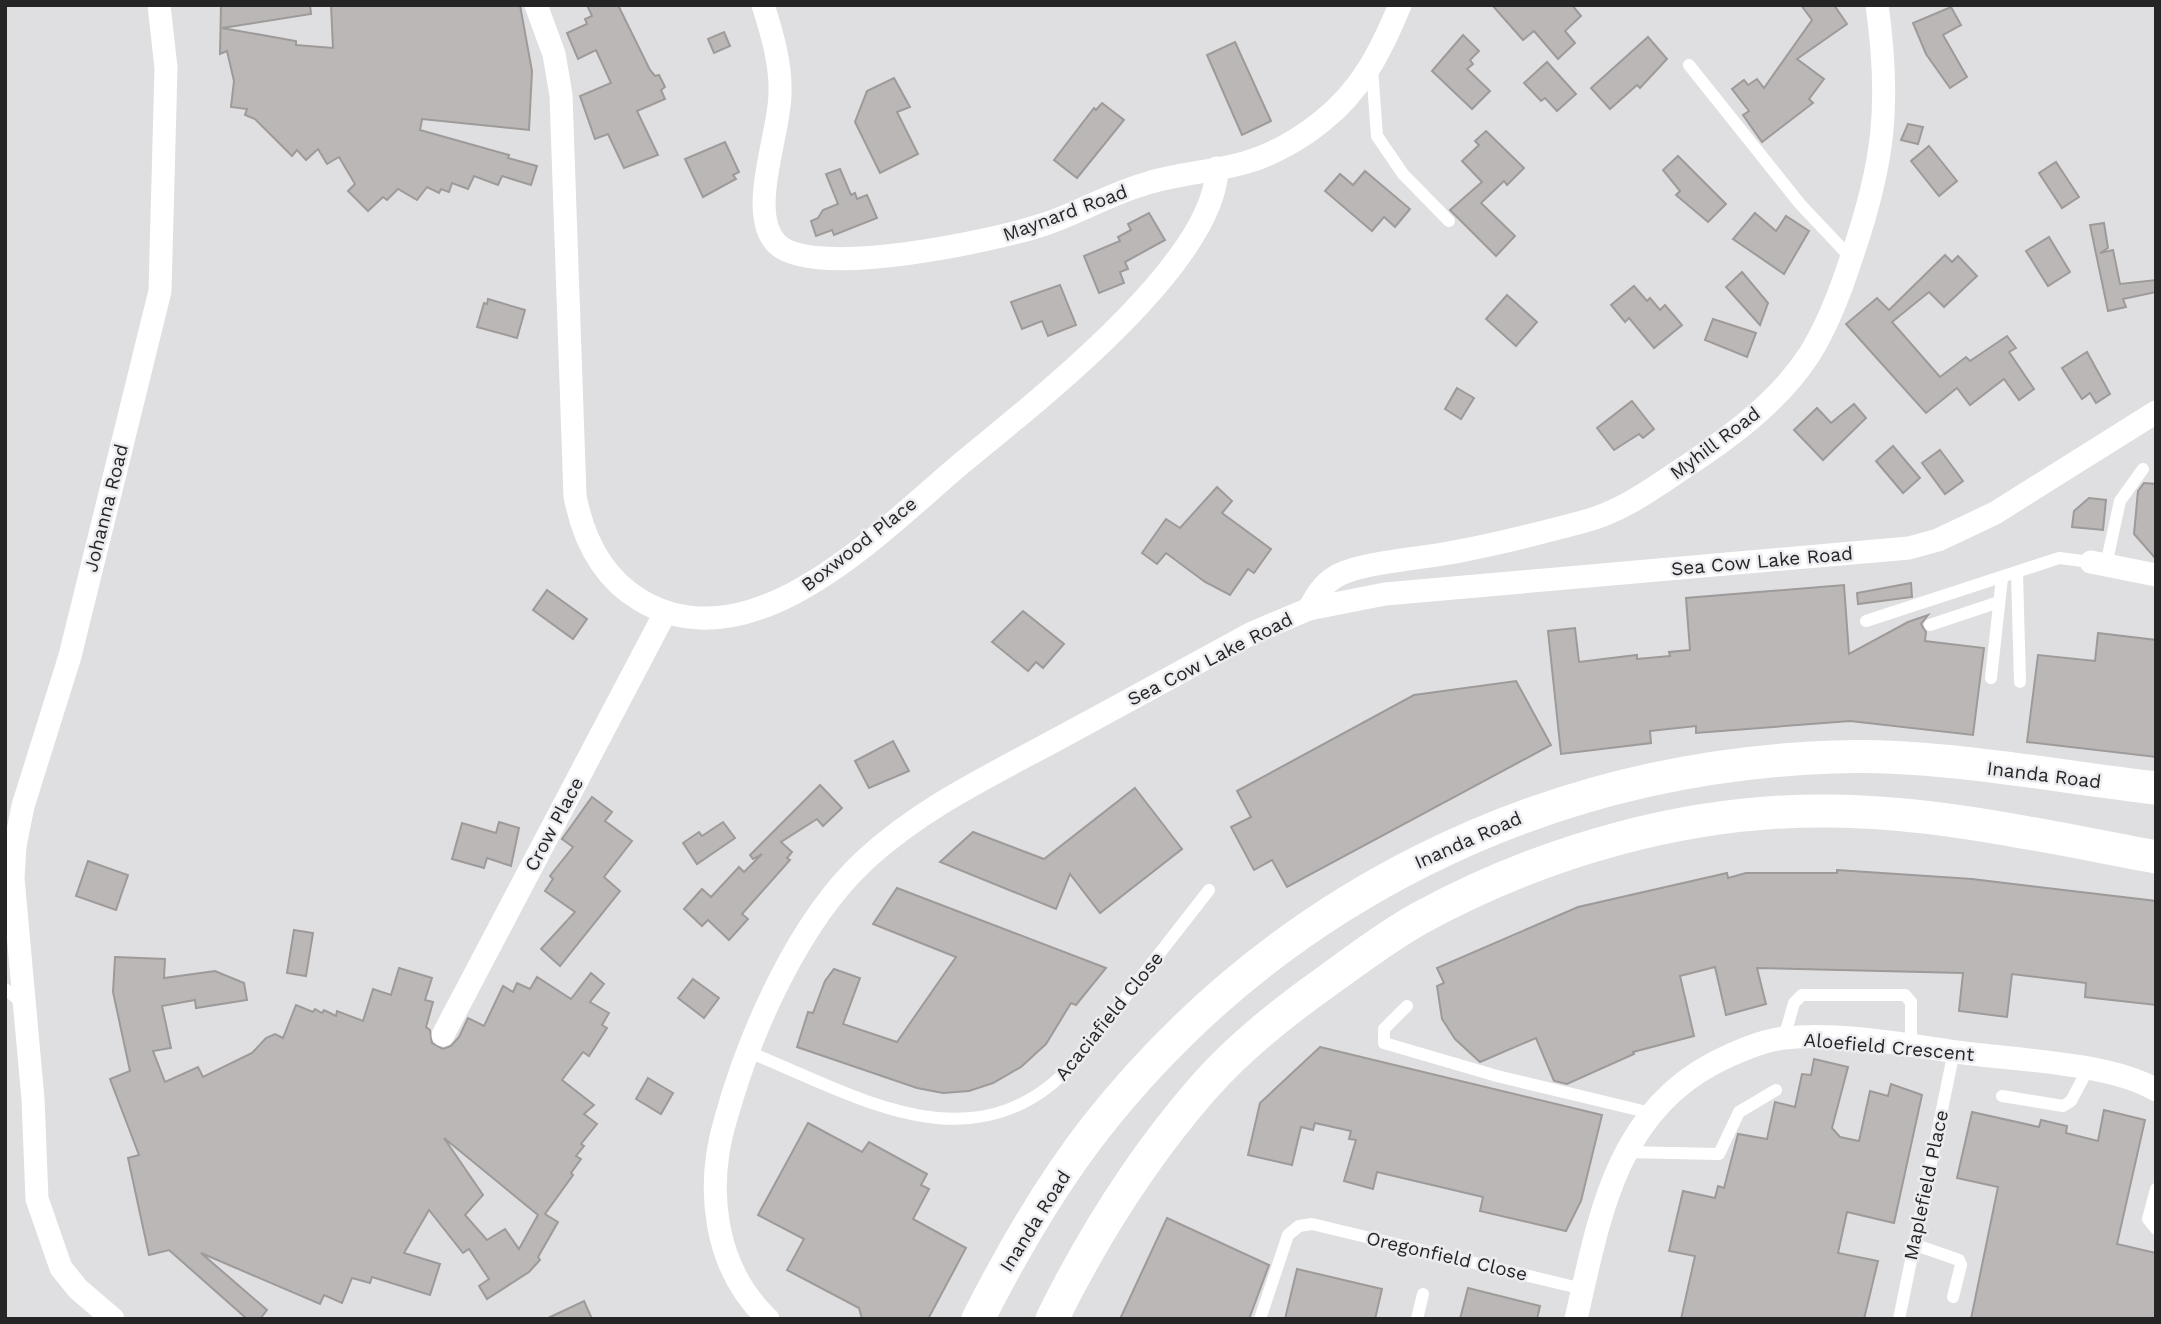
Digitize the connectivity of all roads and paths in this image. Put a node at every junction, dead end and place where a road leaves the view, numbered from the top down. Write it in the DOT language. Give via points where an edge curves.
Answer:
graph roads {
  1 [pos="159,5"];
  2 [pos="536,5"];
  3 [pos="763,5"];
  4 [pos="1400,5"];
  5 [pos="1877,5"];
  6 [pos="1689,65"];
  7 [pos="1371,66"];
  8 [pos="1217,168"];
  9 [pos="1449,221"];
  10 [pos="1852,259"];
  11 [pos="2156,412"];
  12 [pos="2143,469"];
  13 [pos="2098,564"];
  14 [pos="2017,573"];
  15 [pos="2156,575"];
  16 [pos="2002,578"];
  17 [pos="1999,602"];
  18 [pos="1309,609"];
  19 [pos="665,613"];
  20 [pos="1866,621"];
  21 [pos="1930,625"];
  22 [pos="1991,678"];
  23 [pos="2020,682"];
  24 [pos="2156,788"];
  25 [pos="2156,857"];
  26 [pos="1209,890"];
  27 [pos="5,989"];
  28 [pos="24,1004"];
  29 [pos="1407,1006"];
  30 [pos="443,1035"];
  31 [pos="1784,1038"];
  32 [pos="1911,1045"];
  33 [pos="1954,1051"];
  34 [pos="749,1052"];
  35 [pos="2088,1069"];
  36 [pos="1776,1090"];
  37 [pos="2156,1090"];
  38 [pos="2003,1096"];
  39 [pos="1651,1113"];
  40 [pos="1625,1152"];
  41 [pos="2156,1189"];
  42 [pos="2156,1229"];
  43 [pos="1913,1244"];
  44 [pos="1583,1289"];
  45 [pos="1423,1294"];
  46 [pos="1953,1297"];
  47 [pos="113,1319"];
  48 [pos="768,1319"];
  49 [pos="978,1319"];
  50 [pos="1052,1319"];
  51 [pos="1260,1319"];
  52 [pos="1417,1319"];
  53 [pos="1576,1319"];
  54 [pos="1899,1319"];
  1 -- 28 [label="street, Johanna Road" via="166,68 160,291 69,656 15,846 13,878"];
  2 -- 19 [label="street, Boxwood Place" via="554,54 561,95 575,496 580,522 609,574 629,593"];
  3 -- 8 [label="street, Maynard Road" via="780,94 765,223 786,251 859,259 990,241 1046,224 1146,183"];
  4 -- 7 [label="street, Maynard Road"];
  5 -- 10 [label="street, Myhill Road" via="1886,83 1883,140 1876,181"];
  6 -- 10 [label="lane" via="1800,204"];
  7 -- 8 [label="street, Maynard Road" via="1359,85 1321,123 1285,146 1247,162"];
  7 -- 9 [label="lane" via="1377,136 1403,174"];
  8 -- 19 [label="street, Boxwood Place" via="1215,197 1175,260 1131,313 1060,382 862,545 797,592 767,606 710,618"];
  10 -- 18 [label="street, Myhill Road" via="1829,318 1792,377 1726,439 1638,499 1585,522 1348,571 1326,583"];
  11 -- 18 [label="street, Sea Cow Lake Road" via="1995,513 1938,540 1909,548 1385,594"];
  12 -- 13 [label="lane" via="2120,501"];
  13 -- 14 [label="lane" via="2059,558"];
  13 -- 15 [label="street"];
  14 -- 16 [label="lane"];
  14 -- 23 [label="lane"];
  16 -- 17 [label="lane"];
  16 -- 20 [label="lane"];
  17 -- 21 [label="lane"];
  17 -- 22 [label="lane"];
  18 -- 34 [label="street, Sea Cow Lake Road" via="1252,633 958,792 890,839 842,886 795,952 781,974"];
  19 -- 30 [label="street, Crow Place"];
  24 -- 49 [label="main road, Inanda Road" via="1901,758 1833,757 1679,775 1602,792 1459,841 1392,875 1271,953 1178,1036 1096,1127 1023,1235"];
  25 -- 50 [label="main road" via="1957,822 1828,811 1749,815 1619,839 1484,887 1419,919 1258,1034 1205,1087 1128,1186"];
  26 -- 34 [label="lane, Acaciafield Close" via="1074,1062 1052,1087 1020,1106 974,1120 896,1112"];
  27 -- 28 [label="lane"];
  28 -- 47 [label="street" via="37,1199 61,1268"];
  29 -- 39 [label="lane" via="1384,1029 1384,1043"];
  31 -- 32 [label="street, Aloefield Crescent"];
  31 -- 32 [label="lane" via="1794,1003 1802,995 1905,995 1912,1002"];
  31 -- 39 [label="street, Aloefield Crescent" via="1699,1071"];
  32 -- 33 [label="street, Aloefield Crescent"];
  33 -- 35 [label="street, Aloefield Crescent"];
  33 -- 43 [label="lane, Maplefield Place"];
  34 -- 48 [label="street, Sea Cow Lake Road" via="718,1143 715,1200 724,1250"];
  35 -- 37 [label="street, Aloefield Crescent"];
  35 -- 38 [label="lane" via="2071,1101 2063,1106"];
  36 -- 40 [label="lane" via="1736,1116 1719,1154"];
  39 -- 40 [label="street, Aloefield Crescent"];
  40 -- 44 [label="street, Aloefield Crescent" via="1611,1180"];
  41 -- 42 [label="lane" via="2148,1219"];
  43 -- 46 [label="lane" via="1959,1260"];
  43 -- 54 [label="lane, Maplefield Place"];
  44 -- 51 [label="lane, Oregonfield Close" via="1311,1224 1288,1235"];
  44 -- 53 [label="street, Aloefield Crescent"];
  45 -- 52 [label="lane"];
}
